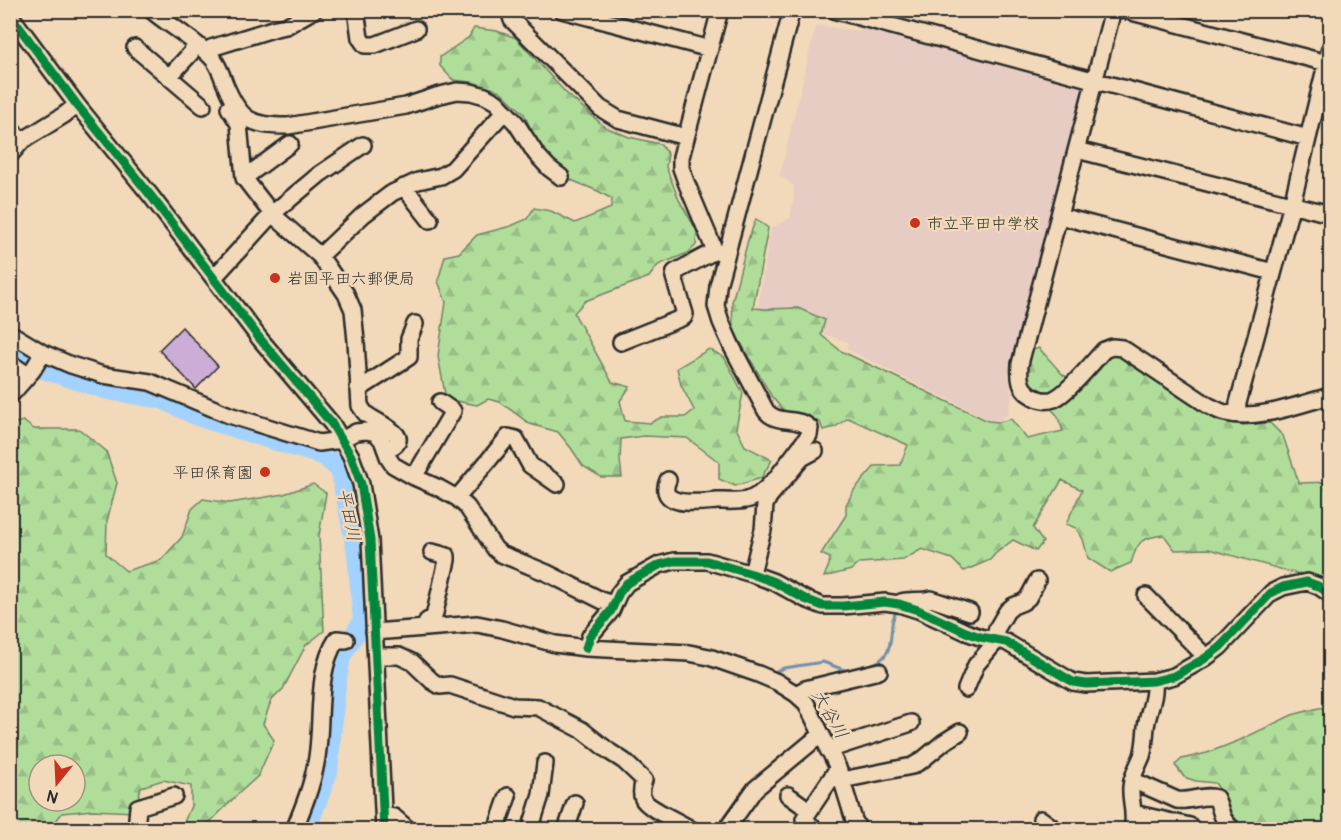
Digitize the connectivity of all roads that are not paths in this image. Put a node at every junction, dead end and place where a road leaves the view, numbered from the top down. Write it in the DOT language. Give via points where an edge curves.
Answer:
graph roads {
  1 [pos="151,10"];
  2 [pos="314,10"];
  3 [pos="356,10"];
  4 [pos="509,10"];
  5 [pos="562,10"];
  6 [pos="720,10"];
  7 [pos="792,10"];
  8 [pos="833,10"];
  9 [pos="1113,10"];
  10 [pos="1124,10"];
  11 [pos="10,15"];
  12 [pos="600,15"];
  13 [pos="416,28"];
  14 [pos="135,48"];
  15 [pos="201,48"];
  16 [pos="710,49"];
  17 [pos="1329,56"];
  18 [pos="220,72"];
  19 [pos="169,77"];
  20 [pos="1095,81"];
  21 [pos="77,105"];
  22 [pos="203,106"];
  23 [pos="505,111"];
  24 [pos="10,128"];
  25 [pos="686,137"];
  26 [pos="1308,138"];
  27 [pos="22,141"];
  28 [pos="290,144"];
  29 [pos="363,145"];
  30 [pos="1077,150"];
  31 [pos="10,155"];
  32 [pos="561,177"];
  33 [pos="244,178"];
  34 [pos="404,187"];
  35 [pos="1292,204"];
  36 [pos="272,214"];
  37 [pos="1330,214"];
  38 [pos="1060,216"];
  39 [pos="430,219"];
  40 [pos="721,252"];
  41 [pos="320,256"];
  42 [pos="1273,272"];
  43 [pos="213,276"];
  44 [pos="415,324"];
  45 [pos="10,333"];
  46 [pos="621,342"];
  47 [pos="10,363"];
  48 [pos="35,365"];
  49 [pos="358,387"];
  50 [pos="10,396"];
  51 [pos="1330,396"];
  52 [pos="440,402"];
  53 [pos="1237,415"];
  54 [pos="341,440"];
  55 [pos="386,450"];
  56 [pos="815,451"];
  57 [pos="414,477"];
  58 [pos="780,478"];
  59 [pos="668,480"];
  60 [pos="557,484"];
  61 [pos="458,498"];
  62 [pos="432,552"];
  63 [pos="752,574"];
  64 [pos="1036,581"];
  65 [pos="1330,594"];
  66 [pos="1146,596"];
  67 [pos="614,604"];
  68 [pos="899,604"];
  69 [pos="970,612"];
  70 [pos="425,628"];
  71 [pos="374,632"];
  72 [pos="345,640"];
  73 [pos="995,640"];
  74 [pos="586,648"];
  75 [pos="376,656"];
  76 [pos="1204,659"];
  77 [pos="879,671"];
  78 [pos="1154,681"];
  79 [pos="966,689"];
  80 [pos="800,692"];
  81 [pos="911,723"];
  82 [pos="960,732"];
  83 [pos="829,745"];
  84 [pos="545,763"];
  85 [pos="844,776"];
  86 [pos="1132,780"];
  87 [pos="788,795"];
  88 [pos="174,796"];
  89 [pos="508,796"];
  90 [pos="575,803"];
  91 [pos="810,810"];
  92 [pos="1133,813"];
  93 [pos="1041,819"];
  94 [pos="384,822"];
  95 [pos="1190,826"];
  96 [pos="136,830"];
  97 [pos="294,830"];
  98 [pos="409,830"];
  99 [pos="496,830"];
  100 [pos="530,830"];
  101 [pos="566,830"];
  102 [pos="692,830"];
  103 [pos="726,830"];
  104 [pos="816,830"];
  105 [pos="859,830"];
  106 [pos="1056,830"];
  107 [pos="1132,830"];
  108 [pos="1234,830"];
  1 -- 15 [label="street"];
  2 -- 15 [label="street" via="286,26"];
  3 -- 13 [label="street" via="360,38 365,45 375,45"];
  4 -- 25 [label="street" via="512,20 600,108 618,119"];
  5 -- 12 [label="street"];
  6 -- 16 [label="street"];
  7 -- 40 [label="street"];
  8 -- 20 [label="street"];
  9 -- 20 [label="street"];
  10 -- 17 [label="street"];
  11 -- 21 [label="street"];
  12 -- 16 [label="street"];
  14 -- 19 [label="street"];
  15 -- 18 [label="street"];
  15 -- 19 [label="street"];
  16 -- 25 [label="street"];
  17 -- 26 [label="street"];
  18 -- 23 [label="street" via="240,113 250,121 269,126 406,106 457,91 485,96"];
  18 -- 33 [label="street" via="218,82 223,99 239,124"];
  19 -- 22 [label="street"];
  20 -- 26 [label="street"];
  20 -- 30 [label="street"];
  21 -- 27 [label="street"];
  21 -- 43 [label="street"];
  23 -- 32 [label="street" via="536,154"];
  23 -- 34 [label="street" via="453,169"];
  24 -- 27 [label="street"];
  25 -- 40 [label="street" via="681,168"];
  26 -- 35 [label="street"];
  27 -- 31 [label="street"];
  28 -- 33 [label="street"];
  29 -- 36 [label="street"];
  30 -- 35 [label="street"];
  30 -- 38 [label="street"];
  33 -- 36 [label="street"];
  34 -- 39 [label="street"];
  34 -- 41 [label="street" via="363,215"];
  35 -- 37 [label="street"];
  35 -- 42 [label="street"];
  36 -- 41 [label="street"];
  36 -- 43 [label="street"];
  38 -- 42 [label="street"];
  38 -- 53 [label="street" via="1020,364 1021,386 1029,395 1052,400 1104,350 1112,347 1122,348 1209,406"];
  40 -- 46 [label="street" via="675,272 684,317"];
  40 -- 58 [label="street" via="716,306 732,347 766,411 810,428"];
  41 -- 49 [label="street" via="353,310"];
  42 -- 53 [label="street"];
  43 -- 54 [label="street"];
  44 -- 49 [label="street" via="409,339 409,357"];
  45 -- 48 [label="street"];
  47 -- 48 [label="street"];
  48 -- 50 [label="street"];
  48 -- 54 [label="street" via="71,365 103,375 150,382 229,415 320,442"];
  49 -- 55 [label="street" via="360,406 366,414 397,436 393,447"];
  51 -- 53 [label="street" via="1258,415"];
  52 -- 57 [label="street" via="453,411"];
  54 -- 55 [label="street" via="356,432 376,433"];
  54 -- 71 [label="street" via="351,456 366,510"];
  55 -- 57 [label="street" via="393,465"];
  56 -- 58 [label="street"];
  57 -- 61 [label="street"];
  58 -- 59 [label="street" via="746,500 690,502 670,498 665,487"];
  58 -- 63 [label="street" via="765,505 764,530"];
  60 -- 61 [label="street" via="530,465 516,438 508,437"];
  61 -- 67 [label="street" via="501,554"];
  62 -- 70 [label="street" via="447,556 447,560 434,616"];
  63 -- 67 [label="street" via="707,561 674,561 627,583"];
  63 -- 68 [label="street" via="824,606"];
  64 -- 73 [label="street" via="1028,598 1007,611"];
  65 -- 76 [label="street" via="1307,582 1271,593"];
  66 -- 76 [label="street"];
  67 -- 74 [label="street" via="590,636"];
  68 -- 69 [label="street" via="931,599"];
  68 -- 73 [label="street"];
  70 -- 71 [label="street"];
  70 -- 74 [label="street" via="477,624"];
  71 -- 75 [label="street"];
  72 -- 97 [label="street" via="337,639 324,669 316,762"];
  73 -- 78 [label="street" via="1006,642 1073,682"];
  73 -- 79 [label="street" via="976,665"];
  74 -- 80 [label="street" via="709,657"];
  75 -- 94 [label="street"];
  75 -- 102 [label="street" via="399,656 440,686 514,706 538,707 582,730 644,780 642,798 650,807"];
  76 -- 78 [label="street" via="1174,676"];
  77 -- 80 [label="street"];
  78 -- 86 [label="street" via="1145,744"];
  80 -- 83 [label="street"];
  81 -- 83 [label="street"];
  82 -- 85 [label="street" via="912,766"];
  83 -- 85 [label="street"];
  83 -- 103 [label="street" via="813,741 755,789"];
  84 -- 100 [label="street" via="541,795"];
  85 -- 91 [label="street"];
  85 -- 105 [label="street"];
  86 -- 92 [label="street"];
  86 -- 108 [label="street" via="1177,800 1216,798 1222,818"];
  87 -- 91 [label="street"];
  88 -- 96 [label="street" via="138,807"];
  89 -- 99 [label="street"];
  90 -- 101 [label="street"];
  91 -- 104 [label="street" via="804,819"];
  92 -- 95 [label="street"];
  92 -- 107 [label="street"];
  93 -- 106 [label="street"];
  94 -- 98 [label="street" via="394,817"];
}
